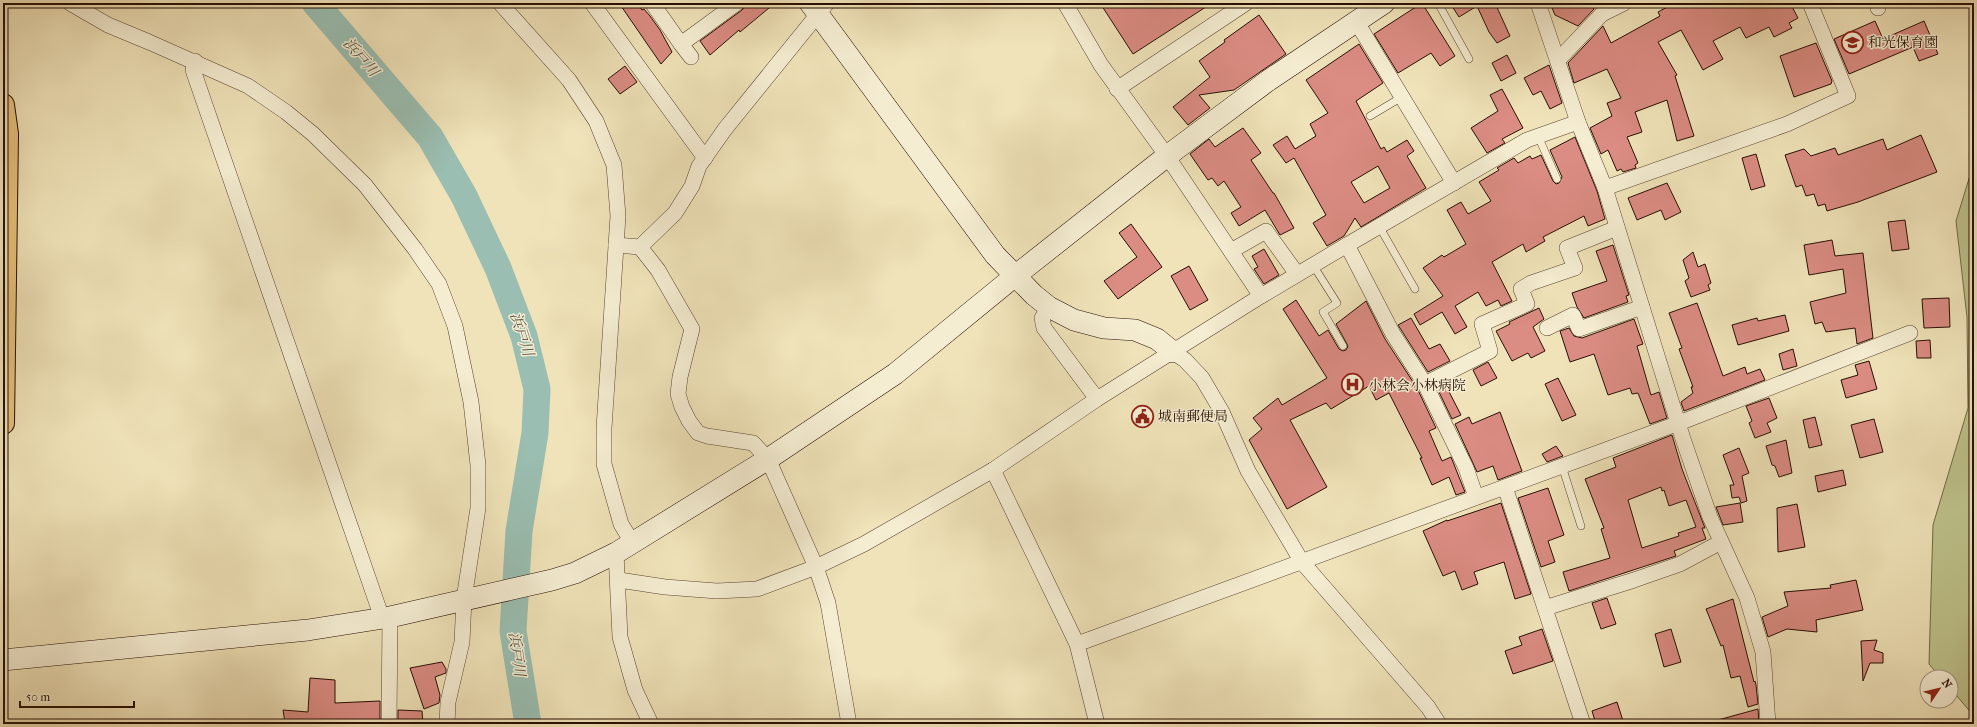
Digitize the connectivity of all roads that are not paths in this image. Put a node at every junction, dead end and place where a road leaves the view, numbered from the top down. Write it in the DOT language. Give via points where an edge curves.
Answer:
graph roads {
  1 [pos="70,3"];
  2 [pos="500,3"];
  3 [pos="592,3"];
  4 [pos="652,3"];
  5 [pos="737,3"];
  6 [pos="1065,3"];
  7 [pos="1246,3"];
  8 [pos="1384,3"];
  9 [pos="1438,3"];
  10 [pos="1538,3"];
  11 [pos="1624,3"];
  12 [pos="1810,3"];
  13 [pos="819,7"];
  14 [pos="1356,22"];
  15 [pos="681,44"];
  16 [pos="691,57"];
  17 [pos="1469,59"];
  18 [pos="1558,60"];
  19 [pos="195,62"];
  20 [pos="1117,89"];
  21 [pos="1402,97"];
  22 [pos="3,105"];
  23 [pos="1370,116"];
  24 [pos="1578,122"];
  25 [pos="1538,136"];
  26 [pos="1167,156"];
  27 [pos="705,158"];
  28 [pos="1557,179"];
  29 [pos="1454,183"];
  30 [pos="1605,188"];
  31 [pos="1380,226"];
  32 [pos="1617,228"];
  33 [pos="616,245"];
  34 [pos="1347,245"];
  35 [pos="640,247"];
  36 [pos="1231,250"];
  37 [pos="1313,265"];
  38 [pos="1297,274"];
  39 [pos="1015,276"];
  40 [pos="1415,289"];
  41 [pos="1261,296"];
  42 [pos="1049,307"];
  43 [pos="1642,307"];
  44 [pos="1547,328"];
  45 [pos="1910,333"];
  46 [pos="1343,346"];
  47 [pos="1173,352"];
  48 [pos="1425,384"];
  49 [pos="1097,399"];
  50 [pos="3,417"];
  51 [pos="3,423"];
  52 [pos="1679,423"];
  53 [pos="768,459"];
  54 [pos="1562,466"];
  55 [pos="993,470"];
  56 [pos="1505,487"];
  57 [pos="1476,497"];
  58 [pos="1581,526"];
  59 [pos="1721,542"];
  60 [pos="624,548"];
  61 [pos="1302,562"];
  62 [pos="816,568"];
  63 [pos="619,580"];
  64 [pos="464,599"];
  65 [pos="1545,608"];
  66 [pos="386,618"];
  67 [pos="1077,644"];
  68 [pos="3,660"];
  69 [pos="389,724"];
  70 [pos="447,724"];
  71 [pos="651,724"];
  72 [pos="849,724"];
  73 [pos="1097,724"];
  74 [pos="1439,724"];
  75 [pos="1583,724"];
  76 [pos="1768,724"];
  1 -- 19 [label="street" via="108,25"];
  2 -- 33 [label="street" via="569,80 596,120 614,165 618,216"];
  3 -- 27 [label="street"];
  4 -- 15 [label="street"];
  5 -- 15 [label="street"];
  6 -- 20 [label="street"];
  7 -- 20 [label="street"];
  8 -- 14 [label="street"];
  9 -- 17 [label="lane"];
  10 -- 18 [label="street"];
  11 -- 18 [label="street" via="1602,14"];
  12 -- 30 [label="street" via="1848,96 1787,124"];
  13 -- 27 [label="street"];
  13 -- 39 [label="street" via="996,255"];
  14 -- 21 [label="street"];
  14 -- 26 [label="street" via="1269,80"];
  15 -- 16 [label="street"];
  18 -- 24 [label="street"];
  19 -- 64 [label="street" via="248,86 313,134 365,186 439,284 455,326 471,402 478,464 478,508"];
  19 -- 66 [label="street" via="193,70"];
  20 -- 26 [label="street"];
  21 -- 23 [label="lane"];
  21 -- 29 [label="street"];
  22 -- 50 [label="main road" via="7,134"];
  24 -- 25 [label="street"];
  24 -- 30 [label="street"];
  25 -- 28 [label="lane"];
  25 -- 29 [label="street"];
  26 -- 36 [label="street"];
  26 -- 39 [label="street"];
  27 -- 35 [label="street" via="675,213"];
  29 -- 31 [label="street"];
  30 -- 32 [label="street"];
  31 -- 34 [label="street"];
  31 -- 40 [label="lane"];
  32 -- 43 [label="street"];
  32 -- 48 [label="street" via="1567,248 1575,268 1521,289 1527,304 1482,324 1490,351"];
  33 -- 35 [label="street"];
  33 -- 60 [label="street" via="604,464 621,524"];
  34 -- 37 [label="street"];
  34 -- 48 [label="street" via="1393,334"];
  35 -- 53 [label="street" via="658,270 692,329 678,394 689,421 698,433 753,443"];
  36 -- 38 [label="street" via="1266,231"];
  36 -- 41 [label="street"];
  37 -- 38 [label="street"];
  37 -- 46 [label="lane" via="1337,303 1323,312"];
  38 -- 41 [label="street"];
  39 -- 42 [label="street"];
  39 -- 53 [label="street" via="895,374"];
  41 -- 47 [label="street"];
  42 -- 47 [label="street" via="1074,320 1104,328 1135,330 1157,339"];
  42 -- 49 [label="street" via="1042,318 1044,328"];
  43 -- 44 [label="street" via="1579,329 1573,315"];
  43 -- 52 [label="street"];
  45 -- 52 [label="street"];
  47 -- 49 [label="street"];
  47 -- 61 [label="street" via="1185,360 1202,378 1222,412 1248,471"];
  48 -- 57 [label="street" via="1466,468"];
  49 -- 55 [label="street"];
  50 -- 51 [label="main road"];
  52 -- 54 [label="street"];
  52 -- 59 [label="street" via="1710,517"];
  53 -- 60 [label="street"];
  53 -- 62 [label="street"];
  54 -- 56 [label="street"];
  54 -- 58 [label="lane"];
  55 -- 62 [label="street" via="864,544"];
  55 -- 67 [label="street"];
  56 -- 57 [label="street"];
  56 -- 65 [label="street"];
  57 -- 61 [label="street"];
  59 -- 65 [label="street" via="1680,564"];
  59 -- 76 [label="street" via="1747,598 1763,652"];
  60 -- 63 [label="street"];
  60 -- 64 [label="street" via="575,573"];
  61 -- 67 [label="street"];
  61 -- 74 [label="street"];
  62 -- 63 [label="street" via="757,589 717,591"];
  62 -- 72 [label="street" via="828,603"];
  63 -- 71 [label="street" via="620,637 635,690"];
  64 -- 66 [label="street"];
  64 -- 70 [label="street" via="462,642 448,702"];
  65 -- 75 [label="street"];
  66 -- 68 [label="street" via="308,630"];
  66 -- 69 [label="street"];
  67 -- 73 [label="street"];
}
